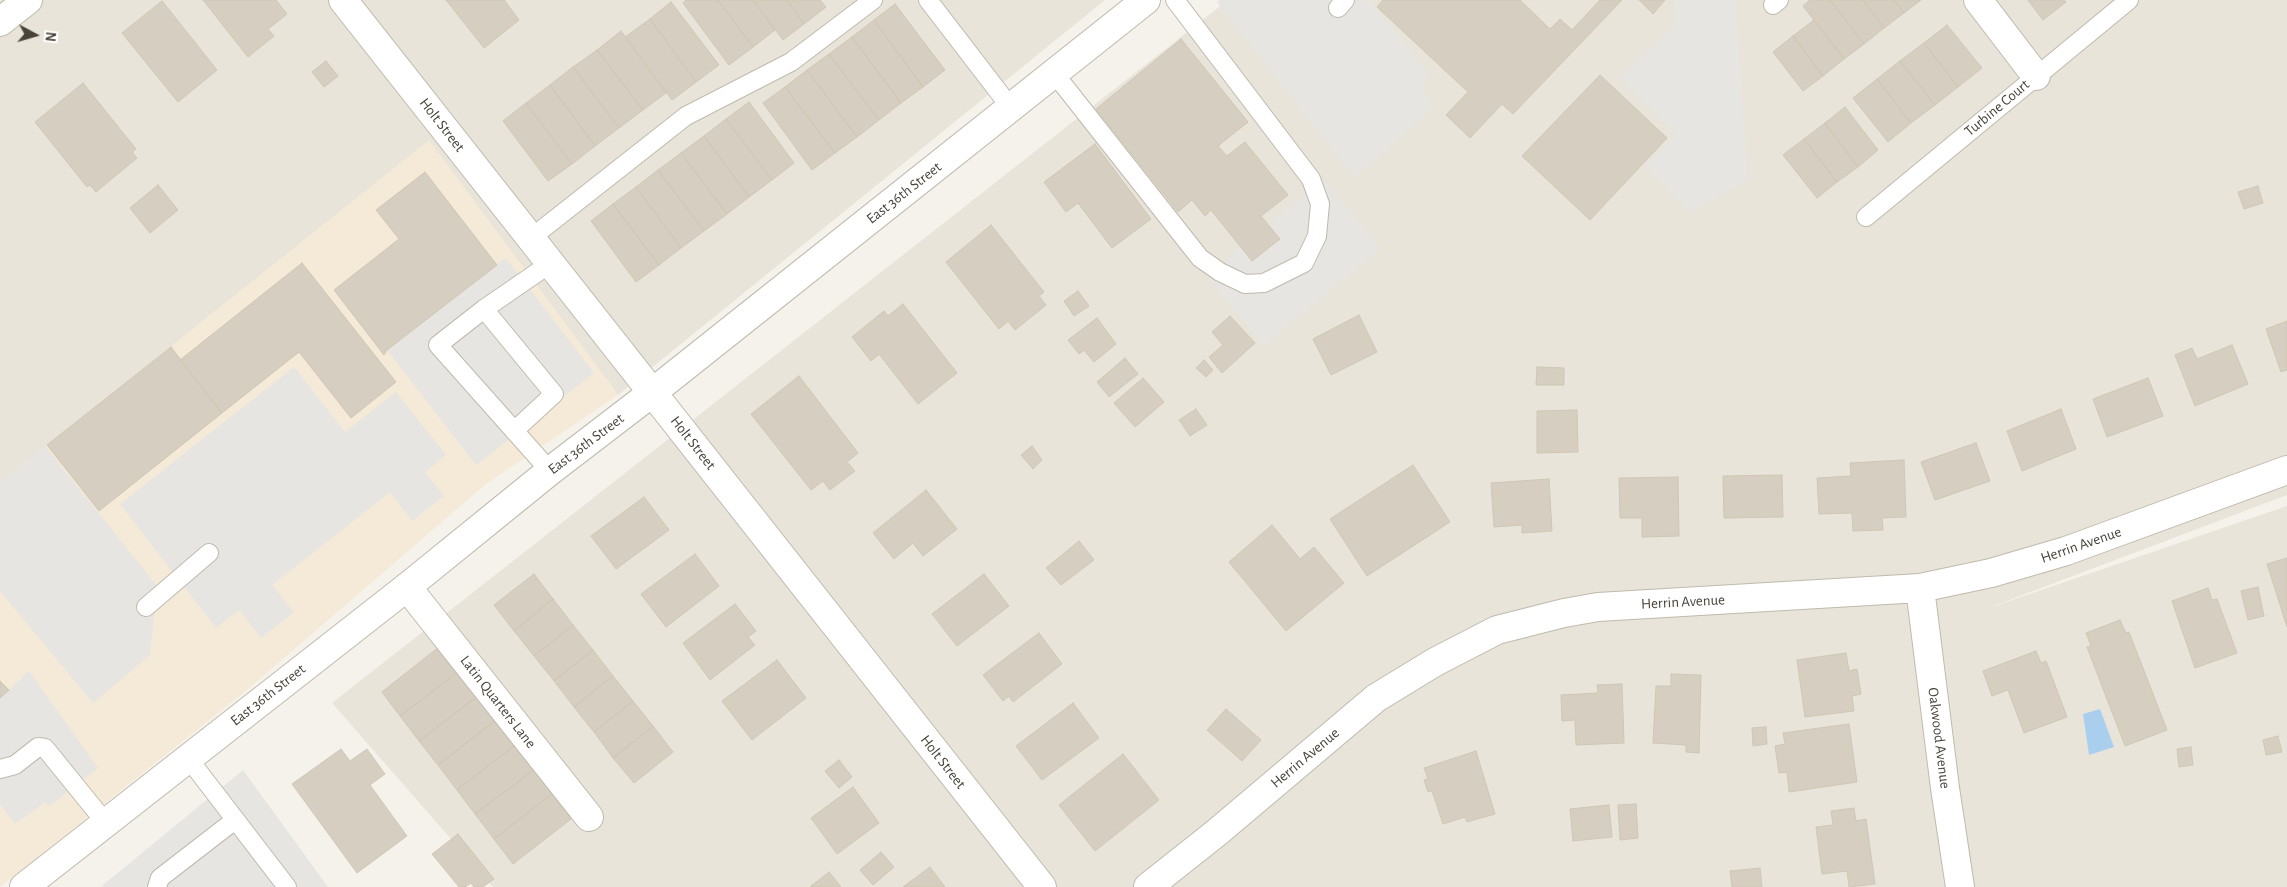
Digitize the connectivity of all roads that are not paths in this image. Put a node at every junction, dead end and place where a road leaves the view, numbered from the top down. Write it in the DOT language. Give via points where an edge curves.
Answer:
graph roads {
  1 [pos="28,0"];
  2 [pos="343,0"];
  3 [pos="873,0"];
  4 [pos="928,0"];
  5 [pos="1146,0"];
  6 [pos="1175,0"];
  7 [pos="1978,0"];
  8 [pos="2129,0"];
  9 [pos="0,22"];
  10 [pos="1054,73"];
  11 [pos="2036,76"];
  12 [pos="1011,108"];
  13 [pos="1866,217"];
  14 [pos="531,238"];
  15 [pos="551,263"];
  16 [pos="484,309"];
  17 [pos="654,392"];
  18 [pos="514,431"];
  19 [pos="2287,470"];
  20 [pos="550,471"];
  21 [pos="209,553"];
  22 [pos="407,587"];
  23 [pos="1920,588"];
  24 [pos="146,607"];
  25 [pos="188,758"];
  26 [pos="0,769"];
  27 [pos="589,817"];
  28 [pos="236,820"];
  29 [pos="105,822"];
  30 [pos="24,887"];
  31 [pos="157,887"];
  32 [pos="288,887"];
  33 [pos="1042,887"];
  34 [pos="1148,887"];
  35 [pos="1960,887"];
  1 -- 9 [label="street"];
  2 -- 14 [label="street, Holt Street"];
  3 -- 14 [label="lane" via="791,62 686,116"];
  4 -- 12 [label="lane"];
  5 -- 10 [label="street, East 36th Street"];
  6 -- 10 [label="lane" via="1311,179 1320,204 1318,236 1304,263 1264,283 1245,284 1200,258"];
  7 -- 11 [label="street"];
  8 -- 11 [label="lane, Turbine Court"];
  10 -- 12 [label="street, East 36th Street"];
  11 -- 13 [label="lane, Turbine Court"];
  12 -- 17 [label="street, East 36th Street"];
  14 -- 15 [label="street, Holt Street"];
  15 -- 16 [label="lane"];
  15 -- 17 [label="street, Holt Street"];
  16 -- 18 [label="lane" via="554,394"];
  16 -- 18 [label="lane" via="438,345"];
  17 -- 20 [label="street, East 36th Street"];
  17 -- 33 [label="street, Holt Street"];
  18 -- 20 [label="lane"];
  19 -- 23 [label="street, Herrin Avenue" via="2066,552 1991,574"];
  20 -- 22 [label="street, East 36th Street"];
  21 -- 24 [label="lane"];
  22 -- 25 [label="street, East 36th Street"];
  22 -- 27 [label="street, Latin Quarters Lane"];
  23 -- 34 [label="street, Herrin Avenue" via="1598,607 1497,630 1376,698"];
  23 -- 35 [label="street, Oakwood Avenue"];
  25 -- 28 [label="lane"];
  25 -- 29 [label="street, East 36th Street"];
  26 -- 29 [label="lane" via="16,765 38,747 45,748"];
  28 -- 31 [label="lane" via="160,878"];
  28 -- 32 [label="lane"];
  29 -- 30 [label="street, East 36th Street"];
}
